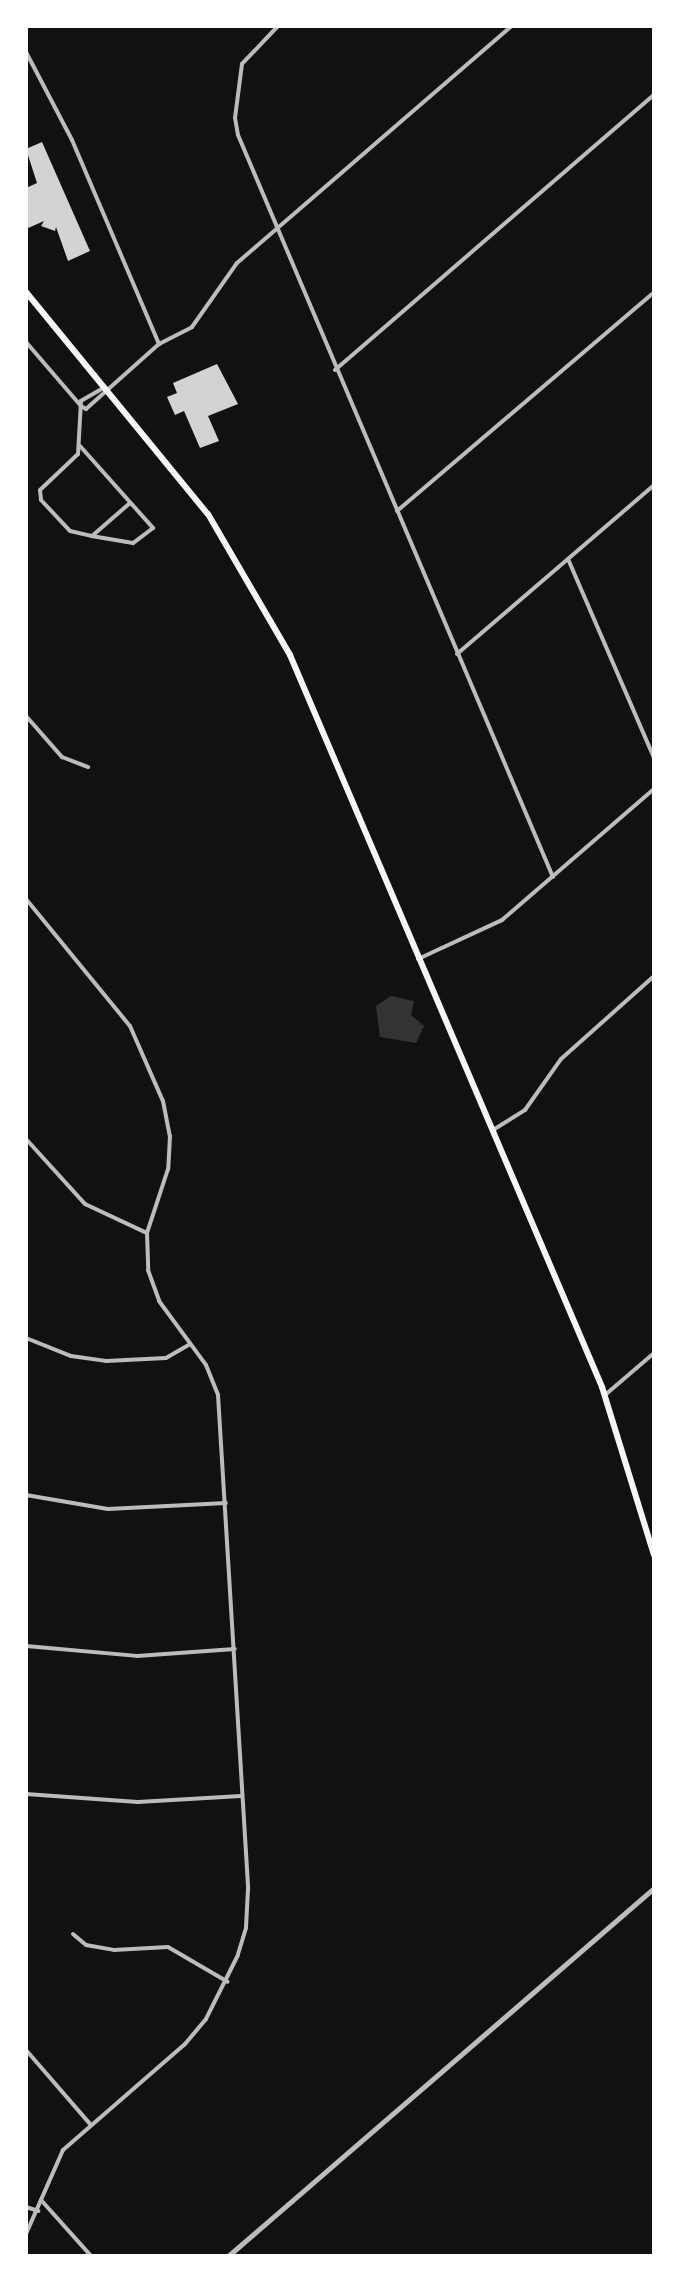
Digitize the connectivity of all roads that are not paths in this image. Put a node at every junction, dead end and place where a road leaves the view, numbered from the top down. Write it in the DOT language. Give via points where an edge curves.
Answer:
graph roads {
  1 [pos="278,26"];
  2 [pos="512,26"];
  3 [pos="26,52"];
  4 [pos="654,95"];
  5 [pos="277,229"];
  6 [pos="26,292"];
  7 [pos="654,292"];
  8 [pos="26,342"];
  9 [pos="159,344"];
  10 [pos="335,370"];
  11 [pos="108,387"];
  12 [pos="81,406"];
  13 [pos="80,446"];
  14 [pos="654,485"];
  15 [pos="130,503"];
  16 [pos="397,511"];
  17 [pos="92,536"];
  18 [pos="568,559"];
  19 [pos="457,654"];
  20 [pos="26,716"];
  21 [pos="654,758"];
  22 [pos="88,767"];
  23 [pos="654,789"];
  24 [pos="553,877"];
  25 [pos="27,902"];
  26 [pos="418,959"];
  27 [pos="654,976"];
  28 [pos="492,1130"];
  29 [pos="26,1139"];
  30 [pos="147,1233"];
  31 [pos="26,1338"];
  32 [pos="190,1344"];
  33 [pos="654,1353"];
  34 [pos="605,1395"];
  35 [pos="26,1495"];
  36 [pos="226,1503"];
  37 [pos="653,1545"];
  38 [pos="654,1555"];
  39 [pos="26,1646"];
  40 [pos="235,1649"];
  41 [pos="26,1794"];
  42 [pos="241,1796"];
  43 [pos="654,1888"];
  44 [pos="73,1934"];
  45 [pos="228,1982"];
  46 [pos="26,2050"];
  47 [pos="91,2125"];
  48 [pos="41,2200"];
  49 [pos="26,2207"];
  50 [pos="38,2211"];
  51 [pos="26,2234"];
  52 [pos="91,2256"];
  53 [pos="228,2256"];
  1 -- 5 [label="street" via="242,64 235,118"];
  2 -- 5 [label="street"];
  3 -- 9 [label="street" via="72,140"];
  4 -- 10 [label="street"];
  5 -- 9 [label="street" via="237,263 192,327"];
  5 -- 10 [label="street"];
  6 -- 11 [label="main road"];
  7 -- 16 [label="street"];
  8 -- 12 [label="street"];
  9 -- 11 [label="street"];
  10 -- 16 [label="street"];
  11 -- 12 [label="street" via="94,390"];
  11 -- 12 [label="street" via="86,409"];
  11 -- 26 [label="main road" via="208,514 265,608 322,728"];
  12 -- 13 [label="street"];
  13 -- 15 [label="street"];
  13 -- 17 [label="street" via="40,490 41,500 70,531"];
  14 -- 18 [label="street"];
  15 -- 17 [label="street"];
  15 -- 17 [label="street" via="153,528 133,543"];
  16 -- 19 [label="street"];
  18 -- 19 [label="street"];
  18 -- 21 [label="street"];
  19 -- 24 [label="street"];
  20 -- 22 [label="street" via="62,757"];
  23 -- 24 [label="street"];
  24 -- 26 [label="street" via="488,930"];
  25 -- 30 [label="street" via="130,1026 150,1063 170,1136 168,1169"];
  26 -- 28 [label="main road"];
  27 -- 28 [label="street" via="561,1059 525,1110"];
  28 -- 34 [label="main road"];
  29 -- 30 [label="street" via="85,1204"];
  30 -- 32 [label="street" via="148,1270 159,1301"];
  31 -- 32 [label="street" via="71,1356 117,1362 166,1358"];
  32 -- 36 [label="street" via="218,1395"];
  33 -- 34 [label="street"];
  34 -- 37 [label="main road"];
  35 -- 36 [label="street" via="108,1509"];
  36 -- 40 [label="street"];
  37 -- 38 [label="main road"];
  39 -- 40 [label="street" via="137,1656"];
  40 -- 42 [label="street"];
  41 -- 42 [label="street" via="138,1802"];
  42 -- 45 [label="street" via="246,1928"];
  43 -- 53 [label="street"];
  44 -- 45 [label="street" via="86,1945 114,1950 168,1947"];
  45 -- 47 [label="street" via="185,2044"];
  46 -- 47 [label="street"];
  47 -- 48 [label="street" via="63,2150"];
  48 -- 50 [label="street"];
  48 -- 52 [label="street"];
  49 -- 50 [label="street"];
  50 -- 51 [label="street"];
}
